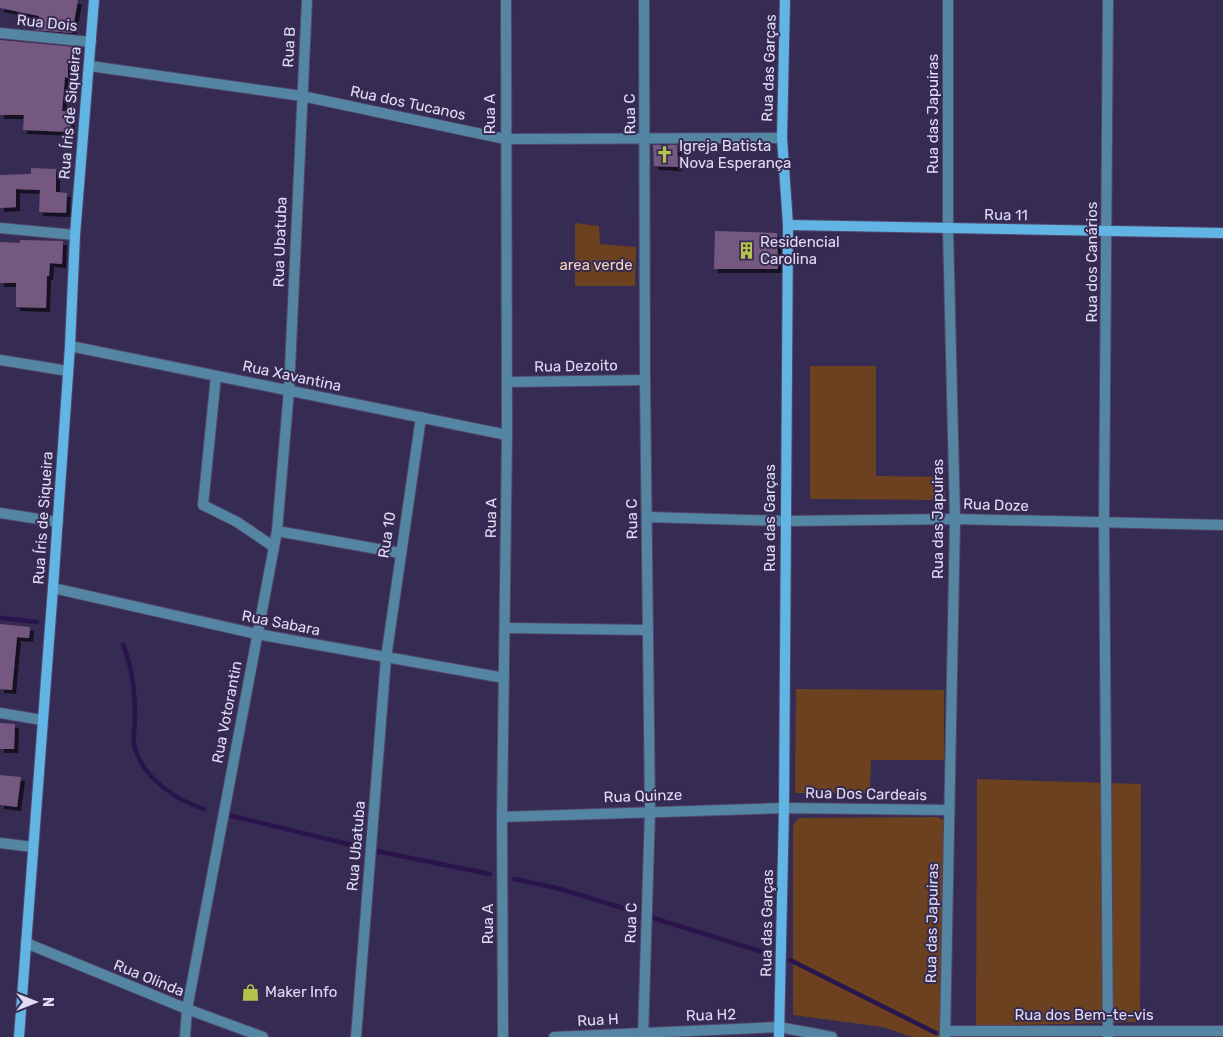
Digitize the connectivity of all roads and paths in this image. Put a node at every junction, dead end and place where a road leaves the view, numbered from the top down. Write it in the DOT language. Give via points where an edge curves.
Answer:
graph roads {
  1 [pos="94,0"];
  2 [pos="307,0"];
  3 [pos="506,0"];
  4 [pos="644,0"];
  5 [pos="785,0"];
  6 [pos="948,0"];
  7 [pos="1108,0"];
  8 [pos="0,33"];
  9 [pos="91,42"];
  10 [pos="90,66"];
  11 [pos="302,96"];
  12 [pos="782,138"];
  13 [pos="505,139"];
  14 [pos="646,140"];
  15 [pos="788,226"];
  16 [pos="0,228"];
  17 [pos="948,228"];
  18 [pos="1107,232"];
  19 [pos="1223,233"];
  20 [pos="75,235"];
  21 [pos="70,346"];
  22 [pos="0,360"];
  23 [pos="68,371"];
  24 [pos="216,376"];
  25 [pos="645,380"];
  26 [pos="507,382"];
  27 [pos="289,390"];
  28 [pos="421,417"];
  29 [pos="507,435"];
  30 [pos="0,513"];
  31 [pos="647,517"];
  32 [pos="955,519"];
  33 [pos="785,521"];
  34 [pos="58,522"];
  35 [pos="1104,524"];
  36 [pos="1223,525"];
  37 [pos="276,531"];
  38 [pos="274,547"];
  39 [pos="400,553"];
  40 [pos="53,588"];
  41 [pos="505,628"];
  42 [pos="648,630"];
  43 [pos="257,634"];
  44 [pos="386,658"];
  45 [pos="504,678"];
  46 [pos="0,713"];
  47 [pos="42,720"];
  48 [pos="784,808"];
  49 [pos="948,810"];
  50 [pos="650,811"];
  51 [pos="502,817"];
  52 [pos="0,844"];
  53 [pos="33,847"];
  54 [pos="26,943"];
  55 [pos="187,1009"];
  56 [pos="1223,1031"];
  57 [pos="779,1032"];
  58 [pos="1108,1033"];
  59 [pos="946,1034"];
  60 [pos="643,1035"];
  61 [pos="19,1037"];
  62 [pos="184,1037"];
  63 [pos="263,1037"];
  64 [pos="356,1037"];
  65 [pos="503,1037"];
  66 [pos="554,1037"];
  67 [pos="832,1037"];
  1 -- 9 [label="street, Rua Íris de Siqueira"];
  2 -- 11 [label="street, Rua B"];
  3 -- 13 [label="street, Rua A"];
  4 -- 14 [label="street, Rua C"];
  5 -- 12 [label="street, Rua das Garças"];
  6 -- 17 [label="street, Rua das Japuiras"];
  7 -- 18 [label="street, Rua dos Canários"];
  8 -- 9 [label="street, Rua Dois"];
  9 -- 10 [label="street, Rua Íris de Siqueira"];
  10 -- 11 [label="street, Rua dos Tucanos"];
  10 -- 20 [label="street, Rua Íris de Siqueira"];
  11 -- 13 [label="street, Rua dos Tucanos"];
  11 -- 27 [label="street, Rua Ubatuba"];
  12 -- 14 [label="street, Rua dos Tucanos"];
  12 -- 15 [label="street, Rua das Garças"];
  13 -- 14 [label="street, Rua dos Tucanos"];
  13 -- 26 [label="street, Rua A"];
  14 -- 25 [label="street, Rua C"];
  15 -- 17 [label="street, Rua 11"];
  15 -- 33 [label="street, Rua das Garças"];
  16 -- 20 [label="street"];
  17 -- 18 [label="street, Rua 11"];
  17 -- 32 [label="street, Rua das Japuiras"];
  18 -- 19 [label="street, Rua 11"];
  18 -- 35 [label="street, Rua dos Canários"];
  20 -- 21 [label="street, Rua Íris de Siqueira"];
  21 -- 23 [label="street, Rua Íris de Siqueira"];
  21 -- 24 [label="street, Rua Xavantina"];
  22 -- 23 [label="street"];
  23 -- 34 [label="street, Rua Íris de Siqueira"];
  24 -- 27 [label="street, Rua Xavantina"];
  24 -- 38 [label="street" via="203,505 237,522"];
  25 -- 26 [label="street, Rua Dezoito"];
  25 -- 31 [label="street, Rua C"];
  26 -- 29 [label="street, Rua A"];
  27 -- 28 [label="street, Rua Xavantina"];
  27 -- 37 [label="street, Rua Votorantin"];
  28 -- 29 [label="street, Rua Xavantina"];
  28 -- 39 [label="street, Rua 10"];
  29 -- 41 [label="street, Rua A"];
  30 -- 34 [label="street"];
  31 -- 33 [label="street, Rua Doze"];
  31 -- 42 [label="street, Rua C"];
  32 -- 33 [label="street, Rua Doze"];
  32 -- 35 [label="street, Rua Doze"];
  32 -- 49 [label="street, Rua das Japuiras"];
  33 -- 48 [label="street, Rua das Garças"];
  34 -- 40 [label="street, Rua Íris de Siqueira"];
  35 -- 36 [label="street, Rua Doze"];
  35 -- 58 [label="street, Rua dos Canários"];
  37 -- 38 [label="street, Rua Votorantin"];
  37 -- 39 [label="street"];
  38 -- 43 [label="street, Rua Votorantin"];
  39 -- 44 [label="street, Rua 10"];
  40 -- 43 [label="street, Rua Sabara"];
  40 -- 47 [label="street, Rua Íris de Siqueira"];
  41 -- 42 [label="street"];
  41 -- 45 [label="street, Rua A"];
  42 -- 50 [label="street, Rua C"];
  43 -- 44 [label="street, Rua Sabara"];
  43 -- 55 [label="street, Rua Votorantin"];
  44 -- 45 [label="street, Rua Sabara"];
  44 -- 64 [label="street, Rua Ubatuba"];
  45 -- 51 [label="street, Rua A"];
  46 -- 47 [label="street"];
  47 -- 53 [label="street, Rua Íris de Siqueira"];
  48 -- 49 [label="street, Rua Dos Cardeais"];
  48 -- 50 [label="street, Rua Quinze"];
  48 -- 57 [label="street, Rua das Garças"];
  49 -- 59 [label="street, Rua das Japuiras"];
  50 -- 51 [label="street, Rua Quinze"];
  50 -- 60 [label="street, Rua C"];
  51 -- 65 [label="street, Rua A"];
  52 -- 53 [label="street"];
  53 -- 54 [label="street, Rua Íris de Siqueira"];
  54 -- 55 [label="street, Rua Olinda"];
  54 -- 61 [label="street, Rua Íris de Siqueira"];
  55 -- 62 [label="street, Rua Votorantin"];
  55 -- 63 [label="street, Rua Olinda"];
  56 -- 58 [label="street, Rua dos Bem-te-vis"];
  57 -- 60 [label="street, Rua H2"];
  57 -- 67 [label="street, Rua H2"];
  58 -- 59 [label="street, Rua dos Bem-te-vis"];
  60 -- 66 [label="street, Rua H"];
}
